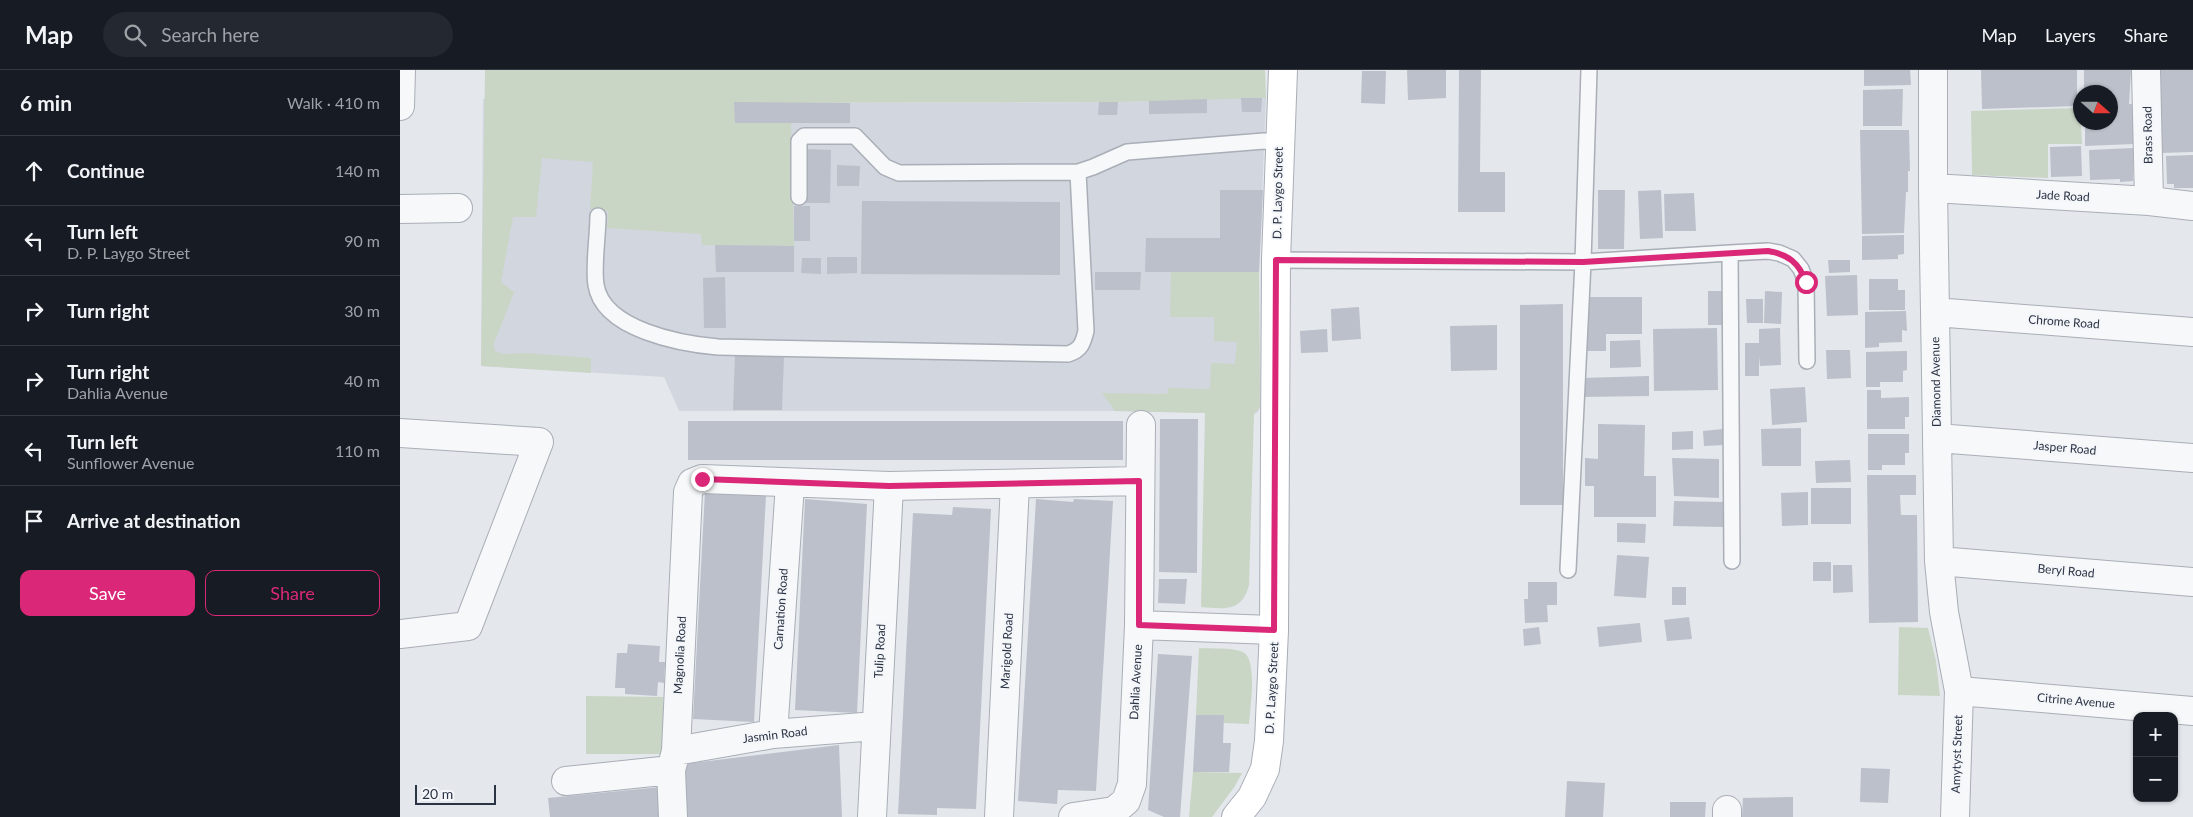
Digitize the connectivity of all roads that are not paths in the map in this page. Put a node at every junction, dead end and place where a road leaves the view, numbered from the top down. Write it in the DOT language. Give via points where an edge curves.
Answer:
graph roads {
  1 [pos="401,70"];
  2 [pos="1283,70"];
  3 [pos="1588,70"];
  4 [pos="1933,70"];
  5 [pos="2146,70"];
  6 [pos="400,106"];
  7 [pos="1279,142"];
  8 [pos="1078,172"];
  9 [pos="1933,188"];
  10 [pos="799,197"];
  11 [pos="2149,201"];
  12 [pos="2193,206"];
  13 [pos="458,208"];
  14 [pos="400,209"];
  15 [pos="598,216"];
  16 [pos="1730,253"];
  17 [pos="1276,260"];
  18 [pos="1583,262"];
  19 [pos="1935,312"];
  20 [pos="2193,332"];
  21 [pos="1807,361"];
  22 [pos="1141,425"];
  23 [pos="400,433"];
  24 [pos="1937,438"];
  25 [pos="2193,458"];
  26 [pos="1139,481"];
  27 [pos="790,484"];
  28 [pos="1015,484"];
  29 [pos="889,486"];
  30 [pos="1732,561"];
  31 [pos="1939,561"];
  32 [pos="1568,570"];
  33 [pos="2193,582"];
  34 [pos="1139,625"];
  35 [pos="1274,630"];
  36 [pos="400,634"];
  37 [pos="1959,692"];
  38 [pos="2193,711"];
  39 [pos="876,726"];
  40 [pos="773,734"];
  41 [pos="673,760"];
  42 [pos="566,781"];
  43 [pos="673,817"];
  44 [pos="872,817"];
  45 [pos="999,817"];
  46 [pos="1073,817"];
  47 [pos="1236,817"];
  48 [pos="1954,817"];
  1 -- 6 [label="street"];
  2 -- 7 [label="main road, D. P. Laygo Street"];
  3 -- 18 [label="lane"];
  4 -- 9 [label="street, Diamond Avenue"];
  5 -- 11 [label="street, Brass Road"];
  7 -- 8 [label="lane" via="1127,152"];
  7 -- 17 [label="main road, D. P. Laygo Street"];
  8 -- 10 [label="lane" via="898,173 885,168 855,136 804,136 799,141"];
  8 -- 15 [label="lane" via="1086,331 1083,344 1068,354 697,345 653,334 615,314 600,298 596,284"];
  9 -- 11 [label="street, Jade Road"];
  9 -- 19 [label="street, Diamond Avenue"];
  11 -- 12 [label="street, Jade Road"];
  13 -- 14 [label="street"];
  16 -- 18 [label="lane"];
  16 -- 21 [label="lane" via="1779,253 1801,269 1806,282"];
  16 -- 30 [label="lane"];
  17 -- 18 [label="lane"];
  17 -- 35 [label="main road, D. P. Laygo Street"];
  18 -- 32 [label="lane"];
  19 -- 20 [label="street, Chrome Road"];
  19 -- 24 [label="street, Diamond Avenue"];
  22 -- 26 [label="street, Dahlia Avenue"];
  23 -- 36 [label="street" via="539,442 468,626"];
  24 -- 25 [label="street, Jasper Road"];
  24 -- 31 [label="street, Diamond Avenue"];
  26 -- 28 [label="street"];
  26 -- 34 [label="street, Dahlia Avenue"];
  27 -- 29 [label="street"];
  27 -- 40 [label="street, Carnation Road"];
  27 -- 41 [label="street, Magnolia Road" via="702,479 692,483 688,492"];
  28 -- 29 [label="street"];
  28 -- 45 [label="street, Marigold Road"];
  29 -- 39 [label="street, Tulip Road"];
  31 -- 33 [label="street, Beryl Road"];
  31 -- 37 [label="street, Diamond Avenue" via="1944,612"];
  34 -- 35 [label="street"];
  34 -- 46 [label="street, Dahlia Avenue" via="1132,784 1126,800 1114,811"];
  35 -- 47 [label="main road, D. P. Laygo Street" via="1269,740 1264,769 1252,797"];
  37 -- 38 [label="street, Citrine Avenue"];
  37 -- 48 [label="street, Amytyst Street"];
  39 -- 40 [label="street, Jasmin Road"];
  39 -- 44 [label="street, Tulip Road"];
  40 -- 41 [label="street, Jasmin Road"];
  41 -- 42 [label="street, Jasmin Road"];
  41 -- 43 [label="street, Magnolia Road"];
}
